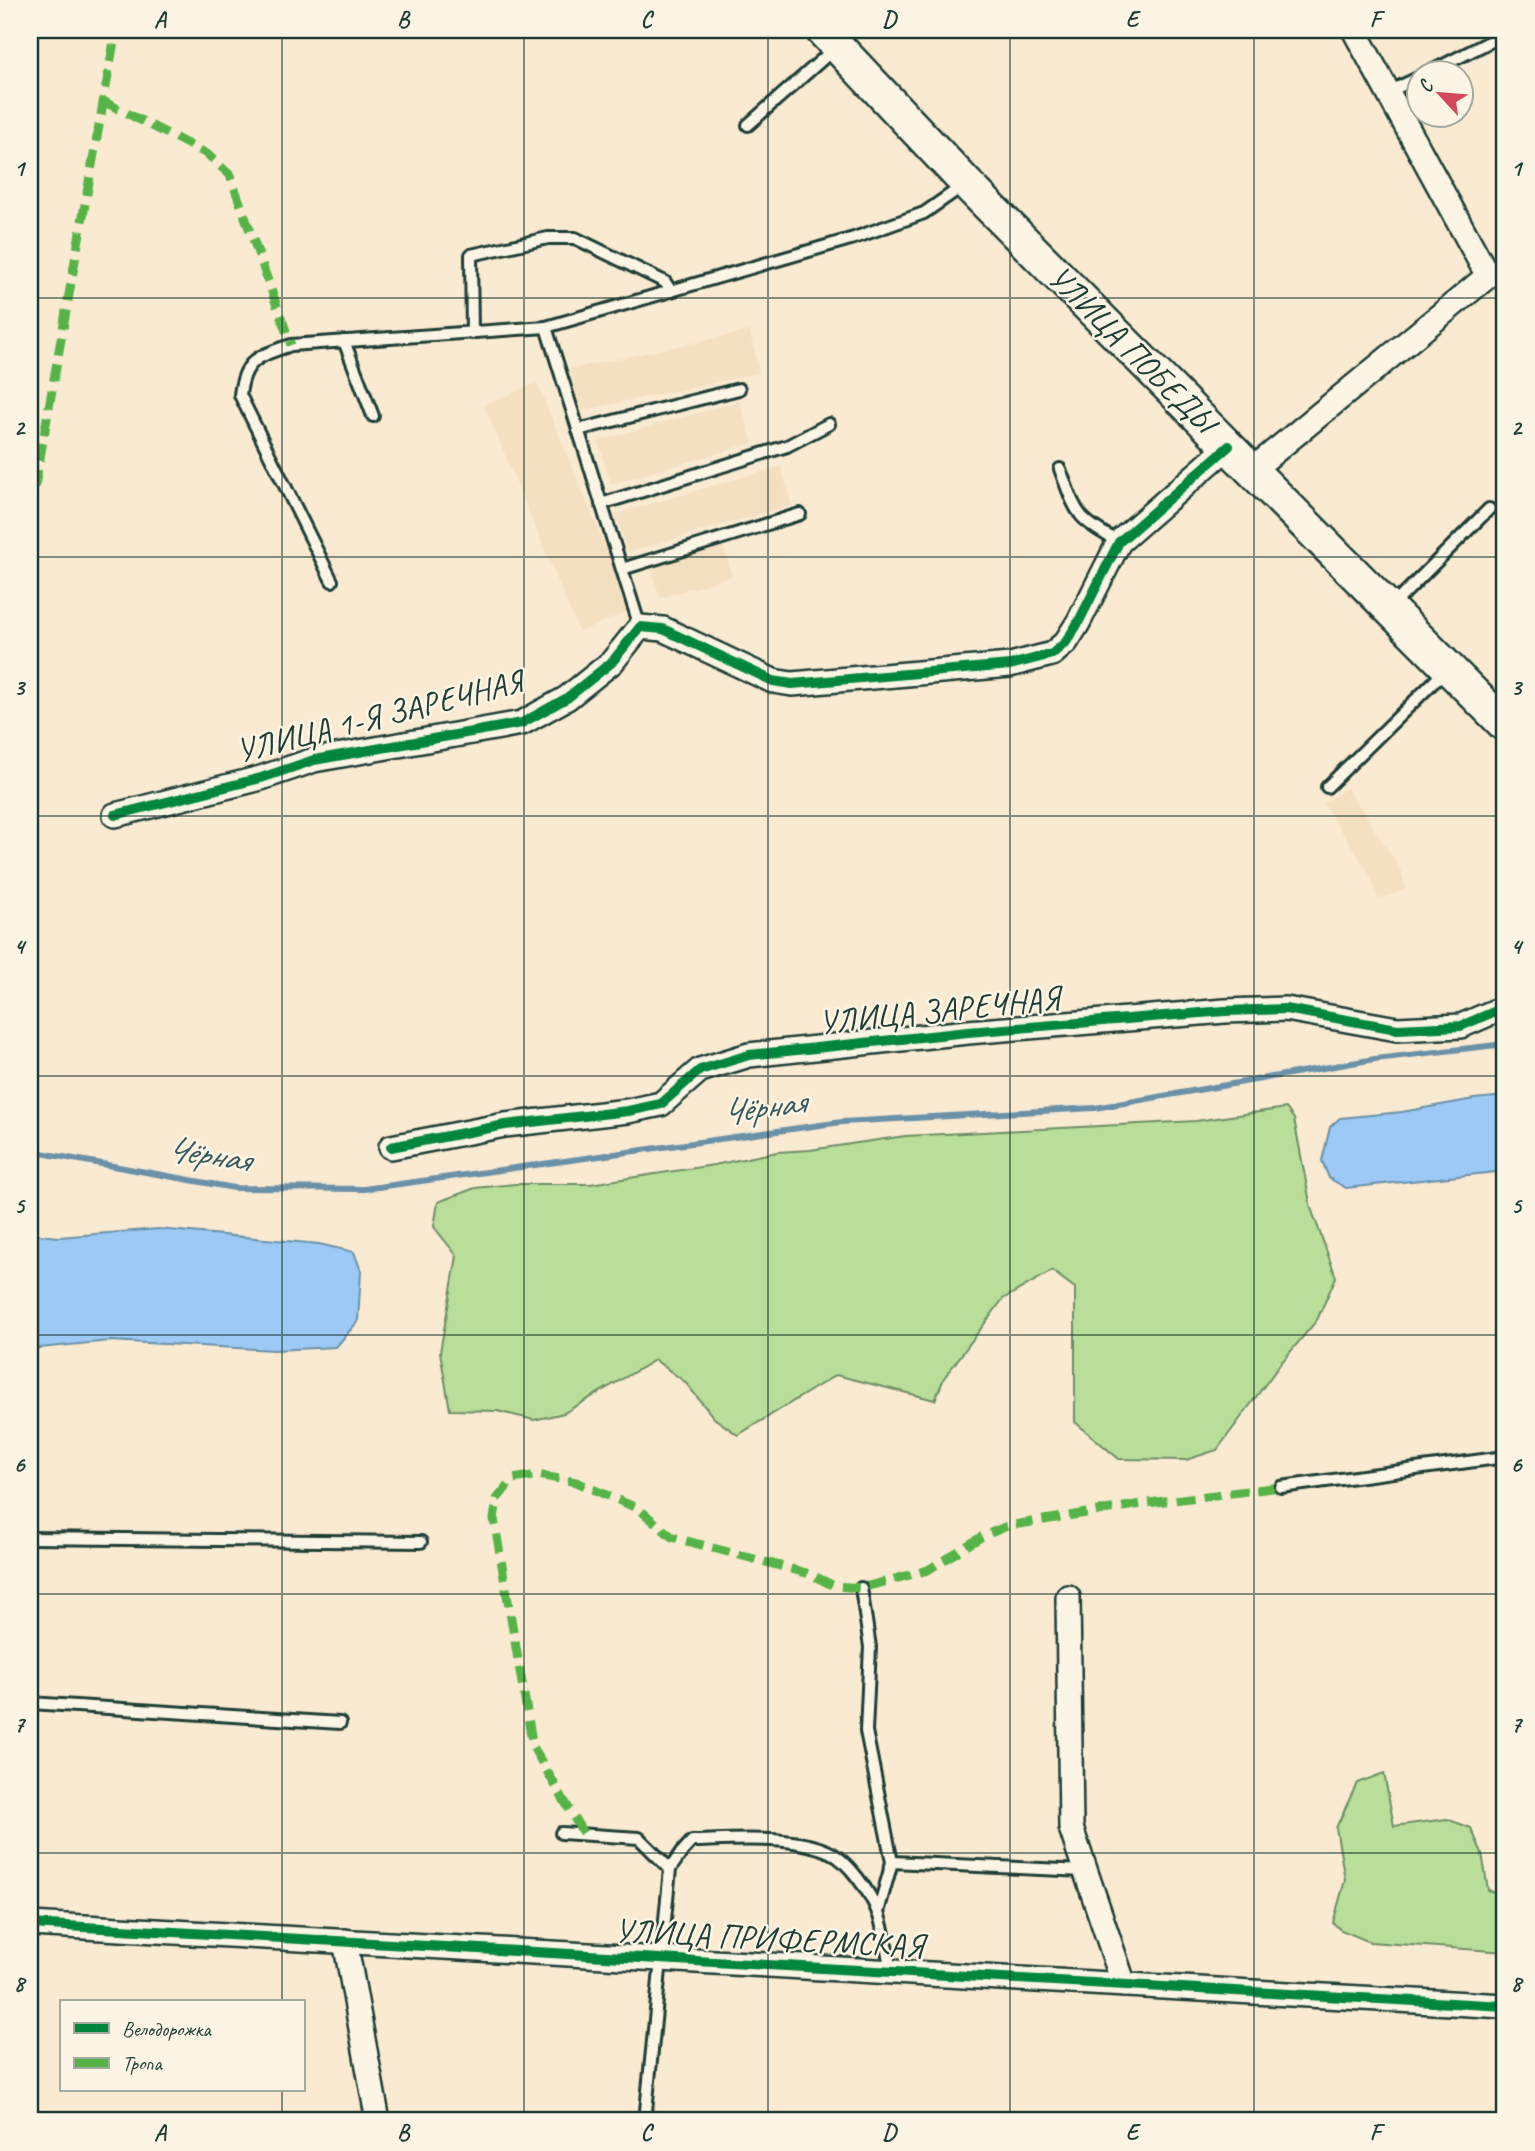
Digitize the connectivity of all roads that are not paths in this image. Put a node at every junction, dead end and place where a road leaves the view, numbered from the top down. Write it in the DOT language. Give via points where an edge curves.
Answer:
graph roads {
  1 [pos="1354,30"];
  2 [pos="1505,34"];
  3 [pos="829,39"];
  4 [pos="1454,60"];
  5 [pos="1406,83"];
  6 [pos="1388,92"];
  7 [pos="748,125"];
  8 [pos="966,183"];
  9 [pos="671,291"];
  10 [pos="546,327"];
  11 [pos="472,332"];
  12 [pos="344,341"];
  13 [pos="738,389"];
  14 [pos="373,416"];
  15 [pos="829,424"];
  16 [pos="578,429"];
  17 [pos="1229,446"];
  18 [pos="1060,469"];
  19 [pos="1252,470"];
  20 [pos="601,504"];
  21 [pos="1489,509"];
  22 [pos="800,514"];
  23 [pos="1119,542"];
  24 [pos="622,569"];
  25 [pos="332,580"];
  26 [pos="1390,608"];
  27 [pos="640,627"];
  28 [pos="1449,667"];
  29 [pos="1505,725"];
  30 [pos="1327,786"];
  31 [pos="115,815"];
  32 [pos="1505,1007"];
  33 [pos="391,1147"];
  34 [pos="1505,1457"];
  35 [pos="1281,1487"];
  36 [pos="30,1538"];
  37 [pos="421,1542"];
  38 [pos="861,1588"];
  39 [pos="1068,1597"];
  40 [pos="30,1703"];
  41 [pos="340,1723"];
  42 [pos="561,1833"];
  43 [pos="892,1863"];
  44 [pos="670,1870"];
  45 [pos="1087,1871"];
  46 [pos="878,1912"];
  47 [pos="30,1924"];
  48 [pos="345,1941"];
  49 [pos="662,1959"];
  50 [pos="891,1971"];
  51 [pos="1124,1985"];
  52 [pos="1505,2006"];
  53 [pos="379,2121"];
  54 [pos="645,2121"];
  1 -- 6 [label="street"];
  2 -- 4 [label="lane"];
  3 -- 7 [label="lane"];
  3 -- 8 [label="street, УЛИЦА ПОБЕДЫ"];
  5 -- 6 [label="lane"];
  6 -- 19 [label="street" via="1488,276"];
  8 -- 9 [label="lane" via="924,214"];
  8 -- 17 [label="street, УЛИЦА ПОБЕДЫ"];
  9 -- 10 [label="lane"];
  9 -- 11 [label="lane" via="665,282 575,238 548,238 471,255"];
  10 -- 11 [label="lane"];
  10 -- 16 [label="lane"];
  11 -- 12 [label="lane"];
  12 -- 14 [label="lane"];
  12 -- 25 [label="lane" via="291,345 260,356 242,375 240,395"];
  13 -- 16 [label="lane"];
  15 -- 20 [label="lane" via="787,446"];
  16 -- 20 [label="lane"];
  17 -- 19 [label="street, УЛИЦА ПОБЕДЫ"];
  17 -- 23 [label="street"];
  18 -- 23 [label="lane" via="1078,515"];
  19 -- 26 [label="street, УЛИЦА ПОБЕДЫ"];
  20 -- 24 [label="lane"];
  21 -- 26 [label="lane"];
  22 -- 24 [label="lane"];
  23 -- 27 [label="street" via="1066,642 1052,654 1010,665 792,684 773,681 663,629"];
  24 -- 27 [label="lane"];
  26 -- 28 [label="street, УЛИЦА ПОБЕДЫ"];
  27 -- 31 [label="street, УЛИЦА 1-Я ЗАРЕЧНАЯ" via="612,662 585,684 522,723 314,760"];
  28 -- 29 [label="street, УЛИЦА ПОБЕДЫ"];
  28 -- 30 [label="lane"];
  32 -- 33 [label="street, УЛИЦА ЗАРЕЧНАЯ" via="1461,1026 1397,1029 1286,1009 1225,1011 749,1055 700,1070 661,1104 505,1125"];
  34 -- 35 [label="lane"];
  36 -- 37 [label="lane"];
  38 -- 43 [label="lane" via="870,1647 866,1731"];
  39 -- 45 [label="street" via="1071,1828"];
  40 -- 41 [label="lane"];
  42 -- 44 [label="lane" via="639,1838"];
  43 -- 45 [label="lane"];
  43 -- 46 [label="lane"];
  44 -- 46 [label="lane" via="692,1841 801,1844 830,1851 864,1885"];
  44 -- 49 [label="lane"];
  45 -- 51 [label="street"];
  46 -- 50 [label="lane"];
  47 -- 48 [label="street, УЛИЦА ПРИФЕРМСКАЯ"];
  48 -- 49 [label="street, УЛИЦА ПРИФЕРМСКАЯ"];
  48 -- 53 [label="street"];
  49 -- 50 [label="street, УЛИЦА ПРИФЕРМСКАЯ"];
  49 -- 54 [label="lane"];
  50 -- 51 [label="street, УЛИЦА ПРИФЕРМСКАЯ"];
  51 -- 52 [label="street, УЛИЦА ПРИФЕРМСКАЯ"];
}
